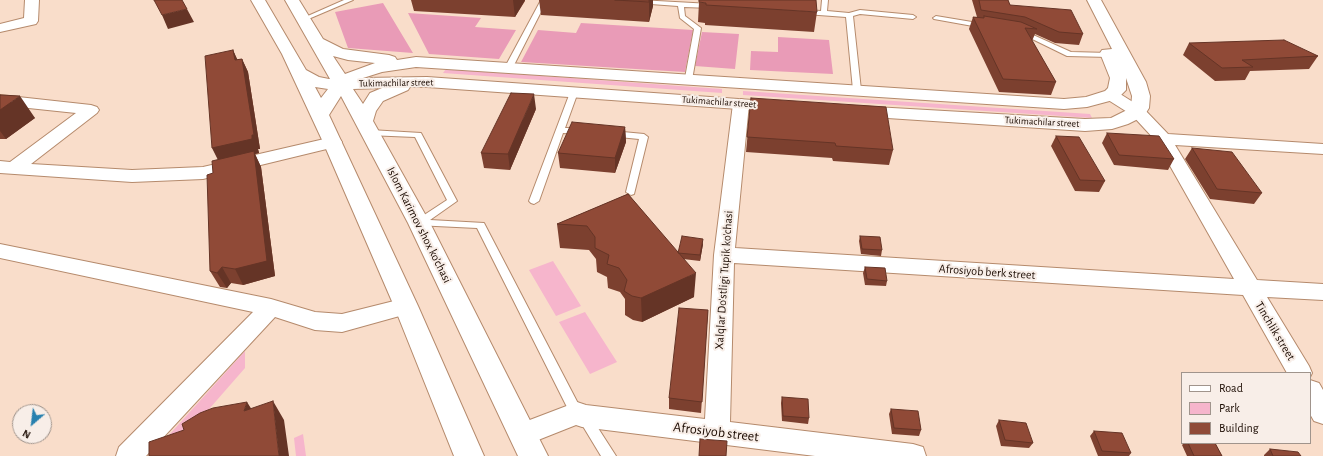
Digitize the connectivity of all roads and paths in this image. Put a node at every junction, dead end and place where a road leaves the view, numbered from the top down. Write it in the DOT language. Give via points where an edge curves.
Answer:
graph roads {
  1 [pos="32,0"];
  2 [pos="258,0"];
  3 [pos="292,0"];
  4 [pos="350,0"];
  5 [pos="544,0"];
  6 [pos="825,0"];
  7 [pos="1081,0"];
  8 [pos="1094,0"];
  9 [pos="634,2"];
  10 [pos="681,4"];
  11 [pos="718,7"];
  12 [pos="794,11"];
  13 [pos="824,13"];
  14 [pos="849,15"];
  15 [pos="912,17"];
  16 [pos="936,18"];
  17 [pos="304,19"];
  18 [pos="989,26"];
  19 [pos="0,28"];
  20 [pos="1011,30"];
  21 [pos="317,42"];
  22 [pos="1109,55"];
  23 [pos="416,62"];
  24 [pos="509,67"];
  25 [pos="299,73"];
  26 [pos="689,78"];
  27 [pos="427,82"];
  28 [pos="747,83"];
  29 [pos="342,84"];
  30 [pos="857,90"];
  31 [pos="574,92"];
  32 [pos="1111,95"];
  33 [pos="0,100"];
  34 [pos="744,104"];
  35 [pos="794,107"];
  36 [pos="841,110"];
  37 [pos="1138,112"];
  38 [pos="320,115"];
  39 [pos="367,127"];
  40 [pos="560,130"];
  41 [pos="591,132"];
  42 [pos="606,134"];
  43 [pos="1163,139"];
  44 [pos="333,142"];
  45 [pos="1323,149"];
  46 [pos="7,167"];
  47 [pos="632,192"];
  48 [pos="534,201"];
  49 [pos="419,222"];
  50 [pos="0,251"];
  51 [pos="724,255"];
  52 [pos="1250,288"];
  53 [pos="1323,292"];
  54 [pos="406,306"];
  55 [pos="271,307"];
  56 [pos="1299,372"];
  57 [pos="1311,392"];
  58 [pos="1323,412"];
  59 [pos="579,414"];
  60 [pos="717,433"];
  61 [pos="528,445"];
  62 [pos="129,456"];
  63 [pos="468,456"];
  64 [pos="609,456"];
  65 [pos="913,456"];
  1 -- 19 [label="street" via="31,21"];
  2 -- 25 [label="main road"];
  3 -- 17 [label="main road, Islom Karimov shox ko'chasi"];
  4 -- 17 [label="lane"];
  5 -- 24 [label="lane"];
  6 -- 13 [label="lane"];
  7 -- 22 [label="main road"];
  8 -- 37 [label="main road" via="1137,82 1141,96"];
  9 -- 10 [label="lane"];
  10 -- 11 [label="lane"];
  10 -- 26 [label="lane" via="682,17 698,28"];
  12 -- 13 [label="lane"];
  13 -- 14 [label="lane"];
  14 -- 15 [label="lane" via="860,12"];
  14 -- 30 [label="lane"];
  16 -- 18 [label="lane"];
  17 -- 21 [label="main road, Islom Karimov shox ko'chasi"];
  20 -- 22 [label="lane" via="1019,31 1070,54"];
  21 -- 23 [label="main road" via="348,55"];
  21 -- 29 [label="main road, Islom Karimov shox ko'chasi"];
  22 -- 32 [label="main road" via="1118,78 1117,90"];
  23 -- 24 [label="main road, Tukimachilar street"];
  23 -- 29 [label="main road, Tukimachilar street" via="366,71"];
  24 -- 26 [label="main road, Tukimachilar street"];
  25 -- 29 [label="main road, Tukimachilar street" via="314,82"];
  25 -- 38 [label="main road"];
  26 -- 28 [label="main road, Tukimachilar street"];
  27 -- 29 [label="main road, Tukimachilar street"];
  27 -- 31 [label="main road, Tukimachilar street"];
  27 -- 39 [label="main road" via="404,85 376,97 367,111"];
  28 -- 30 [label="main road, Tukimachilar street"];
  28 -- 34 [label="main road" via="737,85 732,90 732,96"];
  29 -- 38 [label="main road, Tukimachilar street"];
  29 -- 39 [label="main road, Islom Karimov shox ko'chasi"];
  30 -- 32 [label="main road, Tukimachilar street" via="1064,104 1087,102"];
  31 -- 34 [label="main road, Tukimachilar street"];
  31 -- 40 [label="lane"];
  32 -- 37 [label="street"];
  33 -- 46 [label="street" via="91,110"];
  34 -- 35 [label="main road, Tukimachilar street"];
  34 -- 51 [label="street, Xalqlar Do'stligi Tupik ko'chasi"];
  36 -- 37 [label="main road, Tukimachilar street" via="1084,125 1112,123"];
  37 -- 43 [label="street"];
  38 -- 44 [label="main road"];
  39 -- 49 [label="main road, Islom Karimov shox ko'chasi"];
  39 -- 49 [label="lane" via="418,135 452,201"];
  40 -- 41 [label="lane"];
  40 -- 48 [label="lane"];
  42 -- 47 [label="lane" via="644,137"];
  43 -- 45 [label="street"];
  43 -- 52 [label="street"];
  44 -- 46 [label="street" via="203,173 132,176"];
  44 -- 54 [label="main road"];
  49 -- 59 [label="lane" via="480,225"];
  49 -- 61 [label="main road, Islom Karimov shox ko'chasi"];
  50 -- 55 [label="street"];
  51 -- 52 [label="street, Afrosiyob berk street"];
  51 -- 60 [label="street, Xalqlar Do'stligi Tupik ko'chasi"];
  52 -- 53 [label="street, Afrosiyob berk street"];
  52 -- 56 [label="street, Tinchlik street"];
  54 -- 55 [label="street" via="342,322 315,321"];
  54 -- 63 [label="main road"];
  55 -- 62 [label="street"];
  57 -- 58 [label="street"];
  59 -- 60 [label="street, Afrosiyob street"];
  59 -- 61 [label="street, Afrosiyob street"];
  59 -- 64 [label="lane"];
  60 -- 65 [label="street, Afrosiyob street"];
}
